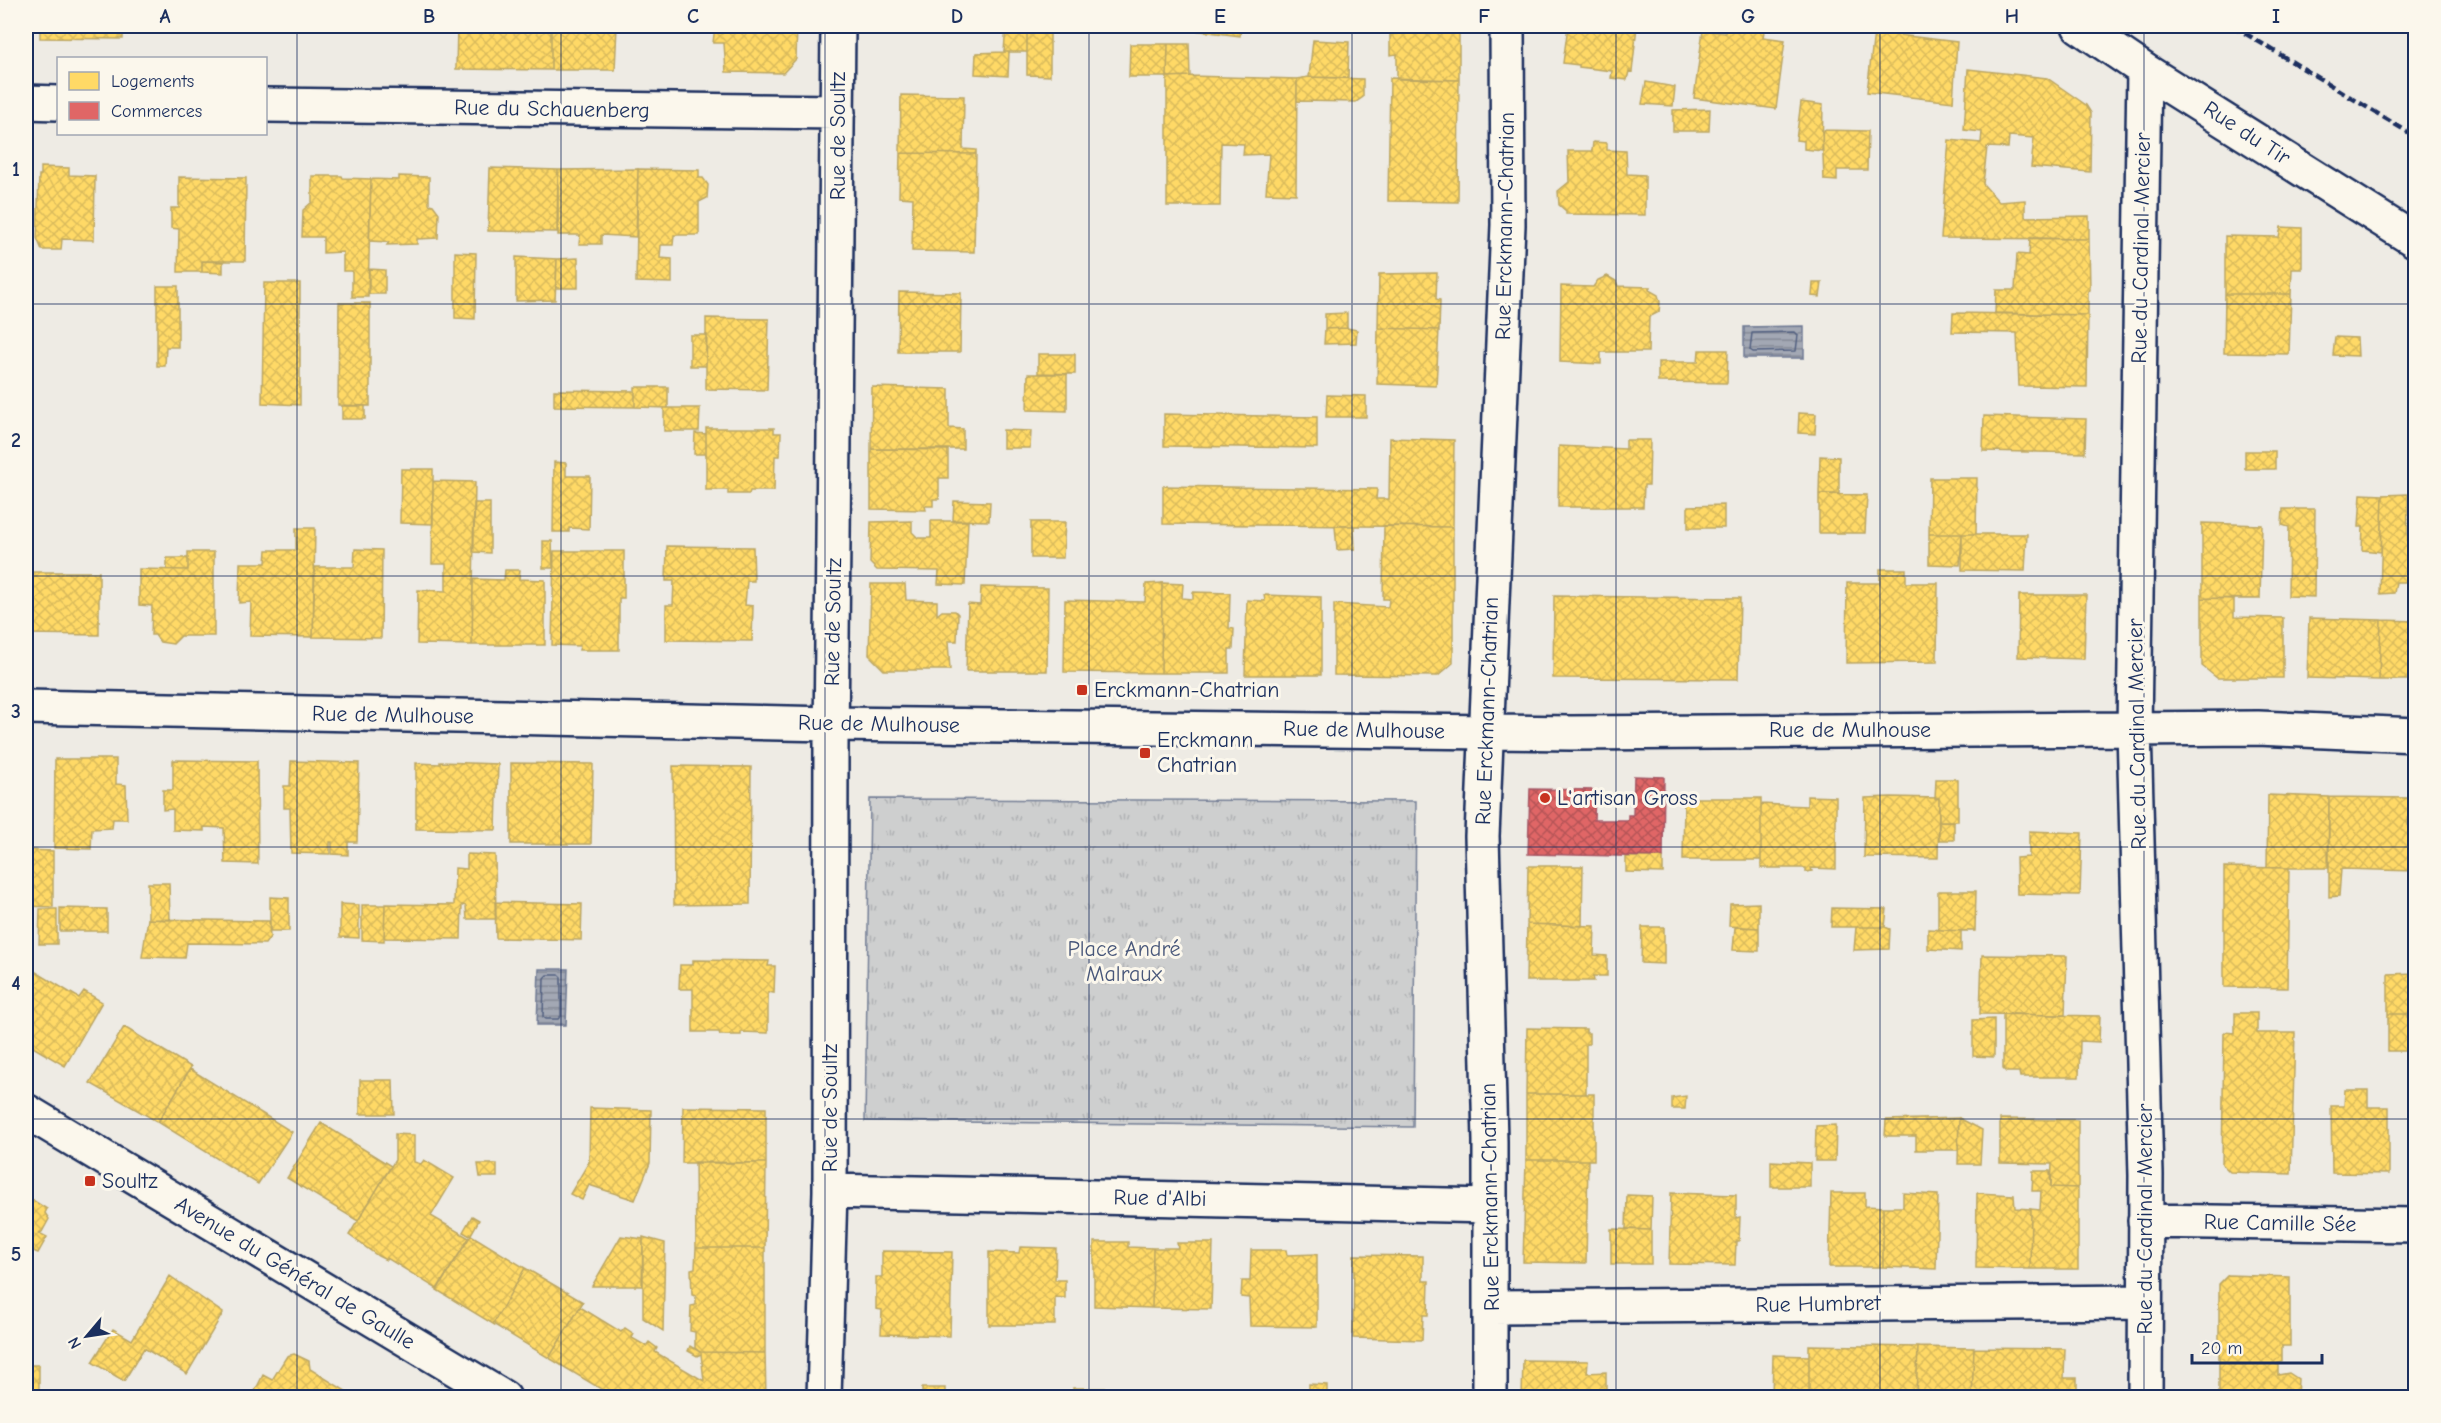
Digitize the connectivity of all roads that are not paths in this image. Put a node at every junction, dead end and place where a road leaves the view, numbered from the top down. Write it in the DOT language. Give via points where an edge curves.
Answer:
graph roads {
  1 [pos="838,26"];
  2 [pos="1507,26"];
  3 [pos="2079,26"];
  4 [pos="2144,70"];
  5 [pos="26,102"];
  6 [pos="57,102"];
  7 [pos="267,105"];
  8 [pos="838,112"];
  9 [pos="2415,241"];
  10 [pos="26,707"];
  11 [pos="832,724"];
  12 [pos="2134,729"];
  13 [pos="1485,731"];
  14 [pos="2415,735"];
  15 [pos="26,1111"];
  16 [pos="830,1191"];
  17 [pos="1490,1206"];
  18 [pos="2145,1221"];
  19 [pos="2415,1225"];
  20 [pos="2145,1302"];
  21 [pos="1491,1307"];
  22 [pos="504,1398"];
  23 [pos="824,1398"];
  24 [pos="1490,1398"];
  25 [pos="2145,1398"];
  1 -- 8 [label="street, Rue de Soultz"];
  2 -- 13 [label="street, Rue Erckmann-Chatrian" via="1508,225"];
  3 -- 4 [label="street, Rue du Tir"];
  4 -- 9 [label="street, Rue du Tir"];
  4 -- 12 [label="street, Rue du Cardinal Mercier"];
  5 -- 6 [label="street"];
  7 -- 8 [label="street, Rue du Schauenberg"];
  8 -- 11 [label="street, Rue de Soultz"];
  10 -- 11 [label="street, Rue de Mulhouse"];
  11 -- 13 [label="street, Rue de Mulhouse"];
  11 -- 16 [label="street, Rue de Soultz"];
  12 -- 13 [label="street, Rue de Mulhouse"];
  12 -- 14 [label="street, Rue de Mulhouse" via="2258,728"];
  12 -- 18 [label="street, Rue du Cardinal Mercier"];
  13 -- 17 [label="street, Rue Erckmann-Chatrian" via="1482,836"];
  15 -- 22 [label="street, Avenue du Général de Gaulle"];
  16 -- 17 [label="street, Rue d'Albi"];
  16 -- 23 [label="street, Rue de Soultz"];
  17 -- 21 [label="street, Rue Erckmann-Chatrian"];
  18 -- 19 [label="street, Rue Camille Sée"];
  18 -- 20 [label="street, Rue du Cardinal Mercier"];
  20 -- 21 [label="street, Rue Humbret"];
  20 -- 25 [label="street, Rue du Cardinal Mercier"];
  21 -- 24 [label="street, Rue Erckmann-Chatrian"];
}
